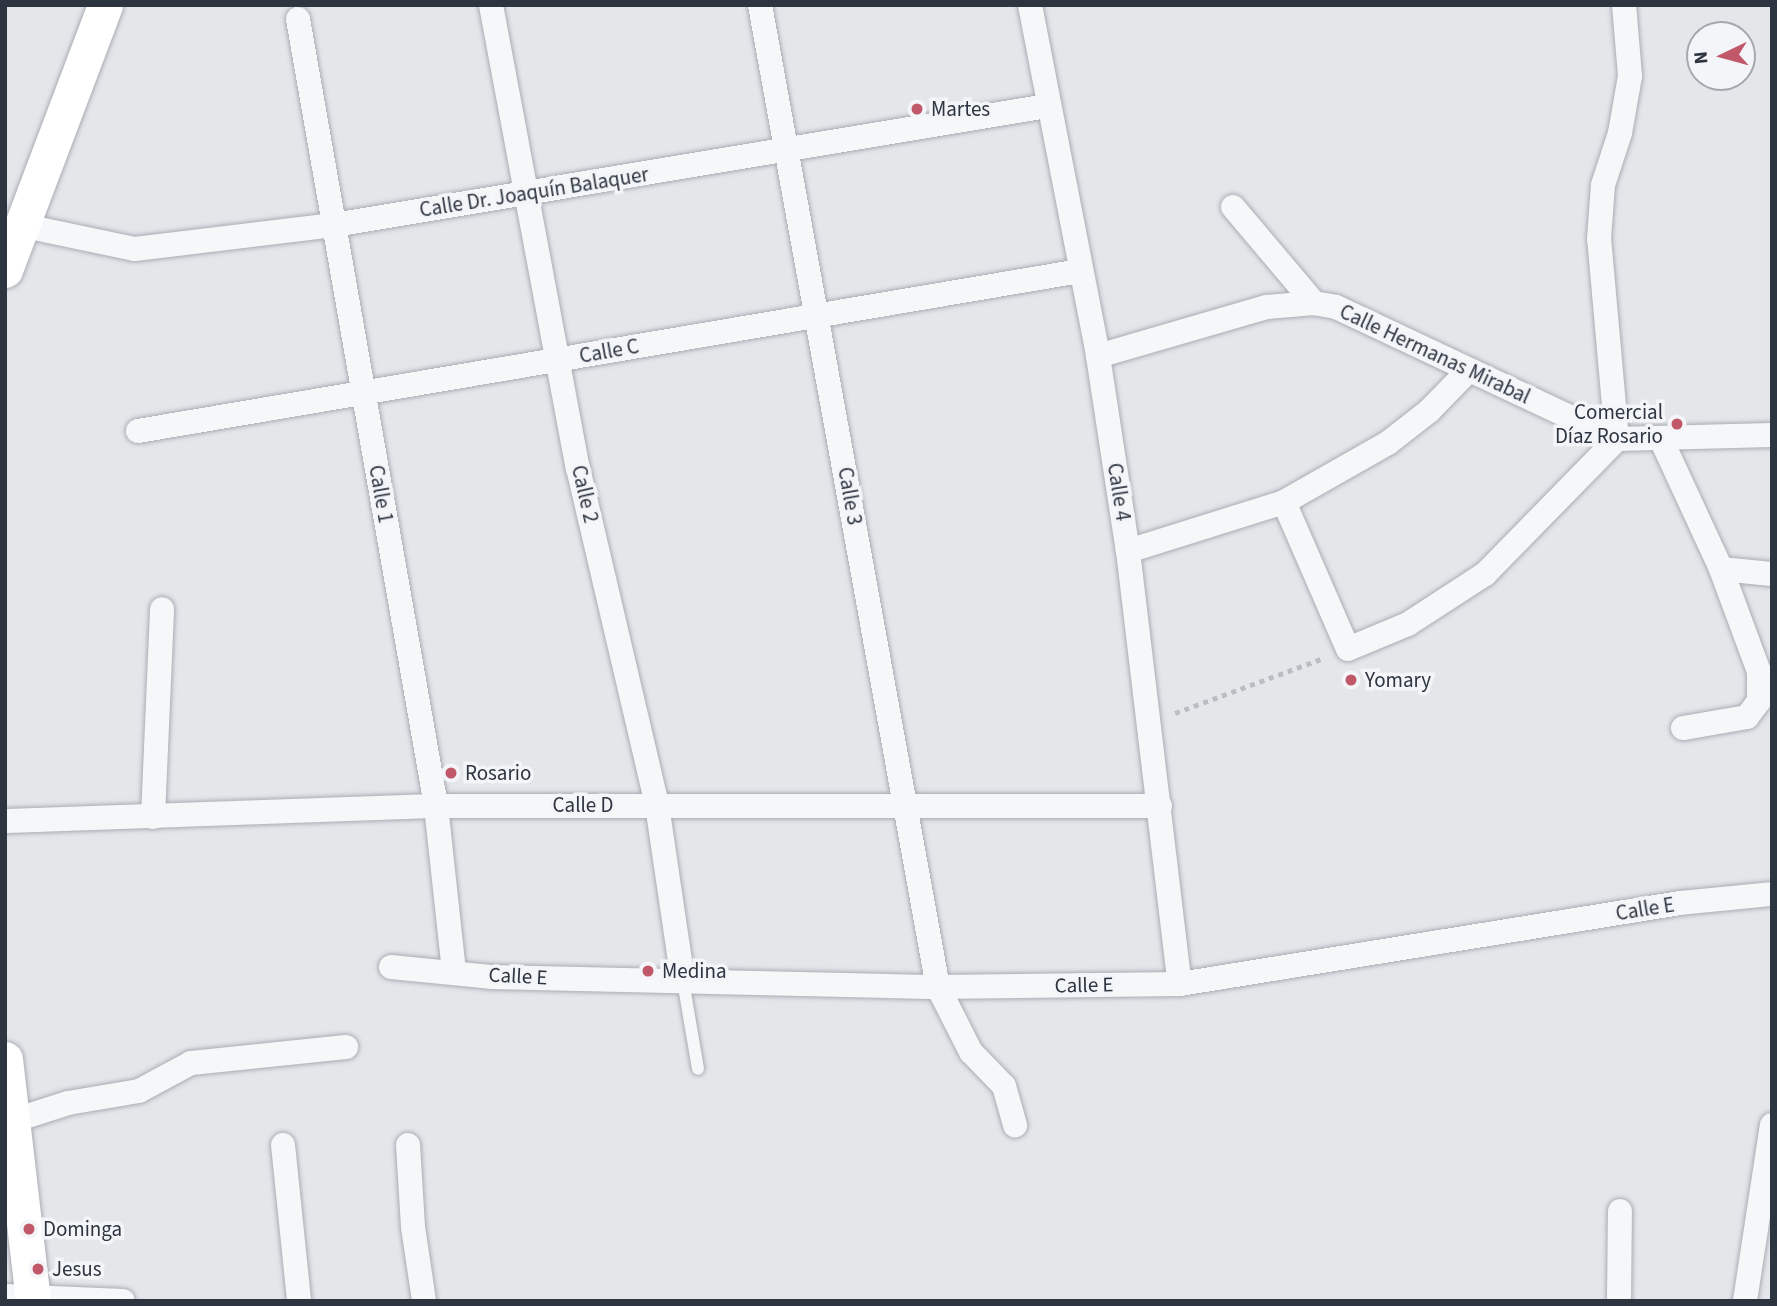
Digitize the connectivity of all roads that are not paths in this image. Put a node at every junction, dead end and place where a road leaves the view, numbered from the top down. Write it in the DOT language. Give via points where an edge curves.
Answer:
graph roads {
  1 [pos="105,5"];
  2 [pos="491,5"];
  3 [pos="760,5"];
  4 [pos="1030,5"];
  5 [pos="1624,5"];
  6 [pos="298,19"];
  7 [pos="1047,106"];
  8 [pos="786,151"];
  9 [pos="524,194"];
  10 [pos="1233,207"];
  11 [pos="20,225"];
  12 [pos="334,225"];
  13 [pos="5,270"];
  14 [pos="1080,271"];
  15 [pos="1314,303"];
  16 [pos="817,316"];
  17 [pos="1098,356"];
  18 [pos="557,360"];
  19 [pos="1469,370"];
  20 [pos="363,393"];
  21 [pos="138,431"];
  22 [pos="1772,435"];
  23 [pos="1617,439"];
  24 [pos="1661,439"];
  25 [pos="1284,502"];
  26 [pos="1128,551"];
  27 [pos="1721,569"];
  28 [pos="1772,574"];
  29 [pos="162,609"];
  30 [pos="1684,728"];
  31 [pos="657,805"];
  32 [pos="436,806"];
  33 [pos="907,806"];
  34 [pos="1160,806"];
  35 [pos="153,817"];
  36 [pos="5,821"];
  37 [pos="1772,894"];
  38 [pos="391,967"];
  39 [pos="454,971"];
  40 [pos="683,981"];
  41 [pos="1180,984"];
  42 [pos="939,987"];
  43 [pos="346,1047"];
  44 [pos="5,1059"];
  45 [pos="698,1069"];
  46 [pos="12,1121"];
  47 [pos="1015,1125"];
  48 [pos="1772,1125"];
  49 [pos="283,1145"];
  50 [pos="408,1145"];
  51 [pos="1620,1212"];
  52 [pos="24,1297"];
  53 [pos="123,1301"];
  54 [pos="299,1301"];
  55 [pos="424,1301"];
  56 [pos="1619,1301"];
  57 [pos="1745,1301"];
  1 -- 11 [label="street"];
  2 -- 9 [label="street, Calle 2"];
  3 -- 8 [label="street, Calle 3"];
  4 -- 7 [label="street, Calle 4"];
  5 -- 23 [label="street" via="1630,76 1620,133 1603,184 1599,239"];
  6 -- 12 [label="street, Calle 1"];
  7 -- 8 [label="street, Calle Dr. Joaquín Balaquer"];
  7 -- 14 [label="street, Calle 4"];
  8 -- 9 [label="street, Calle Dr. Joaquín Balaquer"];
  8 -- 16 [label="street, Calle 3"];
  9 -- 12 [label="street, Calle Dr. Joaquín Balaquer"];
  9 -- 18 [label="street, Calle 2"];
  10 -- 15 [label="street"];
  11 -- 12 [label="street, Calle Dr. Joaquín Balaquer" via="135,249"];
  11 -- 13 [label="street"];
  12 -- 20 [label="street, Calle 1"];
  14 -- 16 [label="street, Calle C"];
  14 -- 17 [label="street, Calle 4"];
  15 -- 17 [label="street, Calle Hermanas Mirabal" via="1267,307"];
  15 -- 19 [label="street, Calle Hermanas Mirabal" via="1336,307"];
  16 -- 18 [label="street, Calle C"];
  16 -- 33 [label="street, Calle 3"];
  17 -- 26 [label="street, Calle 4"];
  18 -- 20 [label="street, Calle C"];
  18 -- 31 [label="street, Calle 2"];
  19 -- 23 [label="street, Calle Hermanas Mirabal"];
  19 -- 25 [label="street" via="1429,411 1388,443"];
  20 -- 21 [label="street, Calle C"];
  20 -- 32 [label="street, Calle 1"];
  22 -- 24 [label="street, Calle Hermanas Mirabal"];
  23 -- 24 [label="street, Calle Hermanas Mirabal"];
  23 -- 25 [label="street" via="1485,574 1408,624 1348,649"];
  24 -- 27 [label="street"];
  25 -- 26 [label="street"];
  26 -- 34 [label="street, Calle 4"];
  27 -- 28 [label="street"];
  27 -- 30 [label="street" via="1759,672 1759,701 1746,717"];
  29 -- 35 [label="street"];
  31 -- 32 [label="street, Calle D"];
  31 -- 33 [label="street, Calle D"];
  31 -- 40 [label="street, Calle 2"];
  32 -- 35 [label="street, Calle D"];
  32 -- 39 [label="street, Calle 1"];
  33 -- 34 [label="street, Calle D"];
  33 -- 42 [label="street, Calle 3"];
  34 -- 41 [label="street, Calle 4"];
  35 -- 36 [label="street, Calle D"];
  37 -- 41 [label="street, Calle E" via="1680,903"];
  38 -- 39 [label="street, Calle E"];
  39 -- 40 [label="street, Calle E" via="491,977"];
  40 -- 42 [label="street, Calle E"];
  40 -- 45 [label="lane"];
  41 -- 42 [label="street, Calle E"];
  42 -- 47 [label="street, Calle 3" via="971,1052 1004,1086"];
  43 -- 46 [label="street" via="191,1063 139,1091 68,1103"];
  44 -- 46 [label="street"];
  46 -- 52 [label="street"];
  48 -- 57 [label="street"];
  49 -- 54 [label="street"];
  50 -- 55 [label="street"];
  51 -- 56 [label="street"];
  52 -- 53 [label="street"];
}
